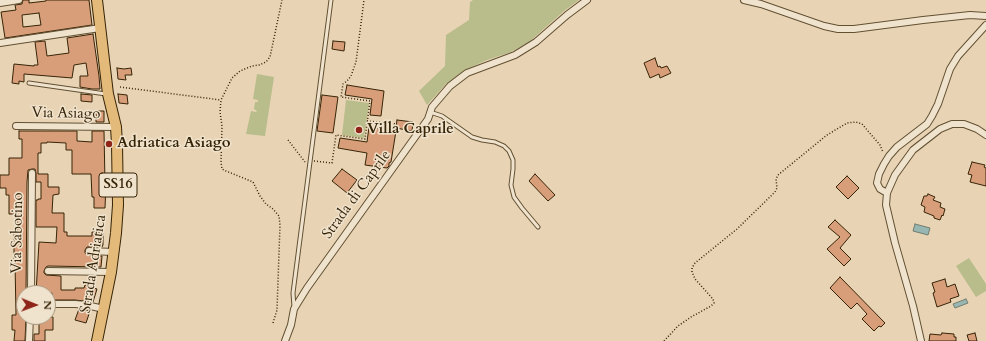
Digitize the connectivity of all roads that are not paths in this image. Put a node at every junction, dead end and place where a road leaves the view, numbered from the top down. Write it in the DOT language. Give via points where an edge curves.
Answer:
graph roads {
  1 [pos="19,0"];
  2 [pos="97,0"];
  3 [pos="331,0"];
  4 [pos="587,0"];
  5 [pos="744,0"];
  6 [pos="0,3"];
  7 [pos="986,16"];
  8 [pos="986,25"];
  9 [pos="100,28"];
  10 [pos="0,43"];
  11 [pos="29,83"];
  12 [pos="108,94"];
  13 [pos="430,112"];
  14 [pos="16,126"];
  15 [pos="116,127"];
  16 [pos="986,135"];
  17 [pos="32,173"];
  18 [pos="887,193"];
  19 [pos="538,227"];
  20 [pos="89,251"];
  21 [pos="114,252"];
  22 [pos="48,271"];
  23 [pos="111,272"];
  24 [pos="31,285"];
  25 [pos="56,304"];
  26 [pos="104,309"];
  27 [pos="294,309"];
  28 [pos="30,325"];
  29 [pos="30,341"];
  30 [pos="97,341"];
  31 [pos="285,341"];
  32 [pos="921,341"];
  1 -- 6 [label="street"];
  2 -- 9 [label="main road, Strada Adriatica / SS16"];
  3 -- 27 [label="lane" via="293,293"];
  4 -- 13 [label="street, Strada di Caprile" via="536,42 514,55 468,73 450,86"];
  5 -- 7 [label="street" via="838,29 970,15"];
  8 -- 18 [label="street" via="958,56 927,124 889,156 877,183 880,189"];
  9 -- 10 [label="street"];
  9 -- 12 [label="main road, Strada Adriatica / SS16"];
  11 -- 12 [label="lane"];
  12 -- 15 [label="main road, Strada Adriatica / SS16"];
  13 -- 19 [label="lane" via="442,116 472,137 495,142 509,151 513,160 511,186 514,197"];
  13 -- 27 [label="street, Strada di Caprile" via="428,119 306,288"];
  14 -- 15 [label="street, Via Asiago"];
  15 -- 21 [label="main road, Strada Adriatica / SS16" via="118,205"];
  16 -- 18 [label="street" via="964,124 952,124 940,129 913,150 895,174"];
  17 -- 24 [label="street, Via Sabotino"];
  18 -- 32 [label="street" via="886,205"];
  20 -- 21 [label="street"];
  21 -- 23 [label="main road, Strada Adriatica / SS16"];
  22 -- 23 [label="street"];
  23 -- 26 [label="main road, Strada Adriatica / SS16"];
  25 -- 26 [label="street" via="81,304"];
  26 -- 30 [label="main road, Strada Adriatica / SS16"];
  27 -- 31 [label="street, Strada di Caprile"];
  28 -- 29 [label="street"];
}
